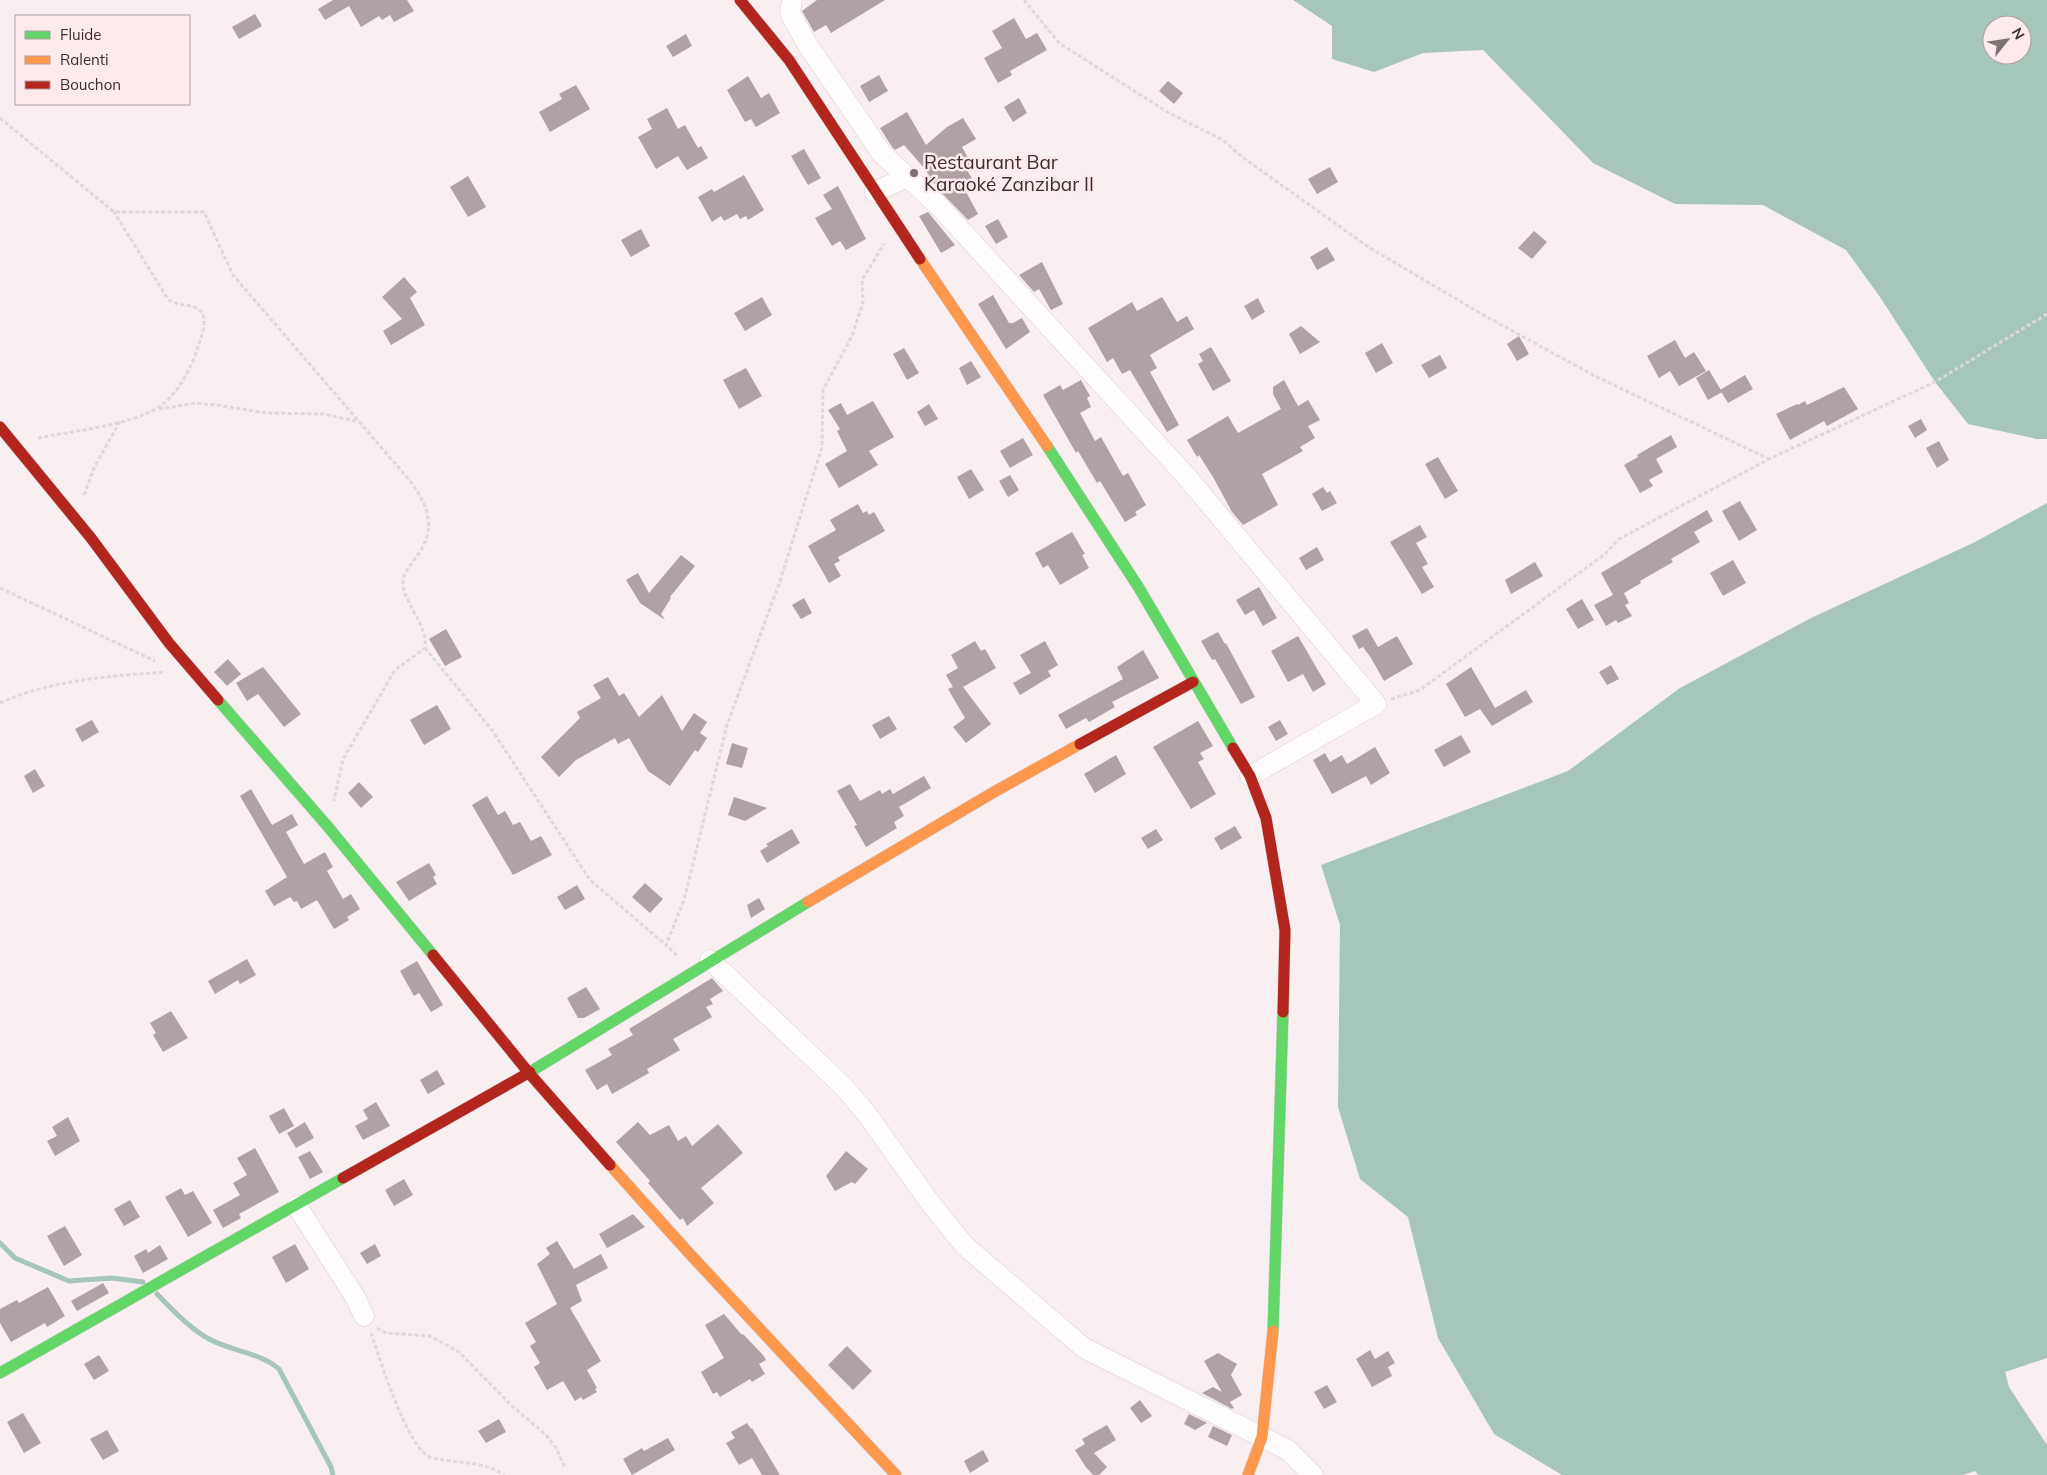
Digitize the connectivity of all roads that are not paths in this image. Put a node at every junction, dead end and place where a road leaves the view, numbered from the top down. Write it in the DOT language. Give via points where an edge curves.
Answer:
graph roads {
  1 [pos="744,4"];
  2 [pos="792,7"];
  3 [pos="811,50"];
  4 [pos="851,154"];
  5 [pos="907,176"];
  6 [pos="875,192"];
  7 [pos="0,427"];
  8 [pos="1193,682"];
  9 [pos="1250,776"];
  10 [pos="710,960"];
  11 [pos="529,1073"];
  12 [pos="297,1206"];
  13 [pos="364,1316"];
  14 [pos="0,1373"];
  15 [pos="1262,1437"];
  16 [pos="896,1475"];
  17 [pos="1248,1475"];
  18 [pos="1313,1475"];
  1 -- 2 [label="street" via="782,21 788,20"];
  1 -- 4 [label="street" via="787,57"];
  2 -- 3 [label="street"];
  3 -- 4 [label="street" via="848,139"];
  3 -- 5 [label="street" via="883,155"];
  4 -- 6 [label="street"];
  5 -- 6 [label="street"];
  5 -- 9 [label="street" via="938,205 1187,477 1376,704"];
  6 -- 8 [label="street" via="1031,421 1139,588"];
  7 -- 11 [label="street" via="93,540 169,643 329,828"];
  8 -- 9 [label="street"];
  8 -- 10 [label="street" via="994,792"];
  9 -- 15 [label="street" via="1266,818 1285,930 1274,1324"];
  10 -- 11 [label="street"];
  10 -- 15 [label="street" via="843,1086 965,1246 1088,1351"];
  11 -- 12 [label="street"];
  11 -- 16 [label="street" via="688,1252"];
  12 -- 13 [label="street"];
  12 -- 14 [label="street"];
  15 -- 17 [label="street"];
  15 -- 18 [label="street" via="1293,1454"];
}
